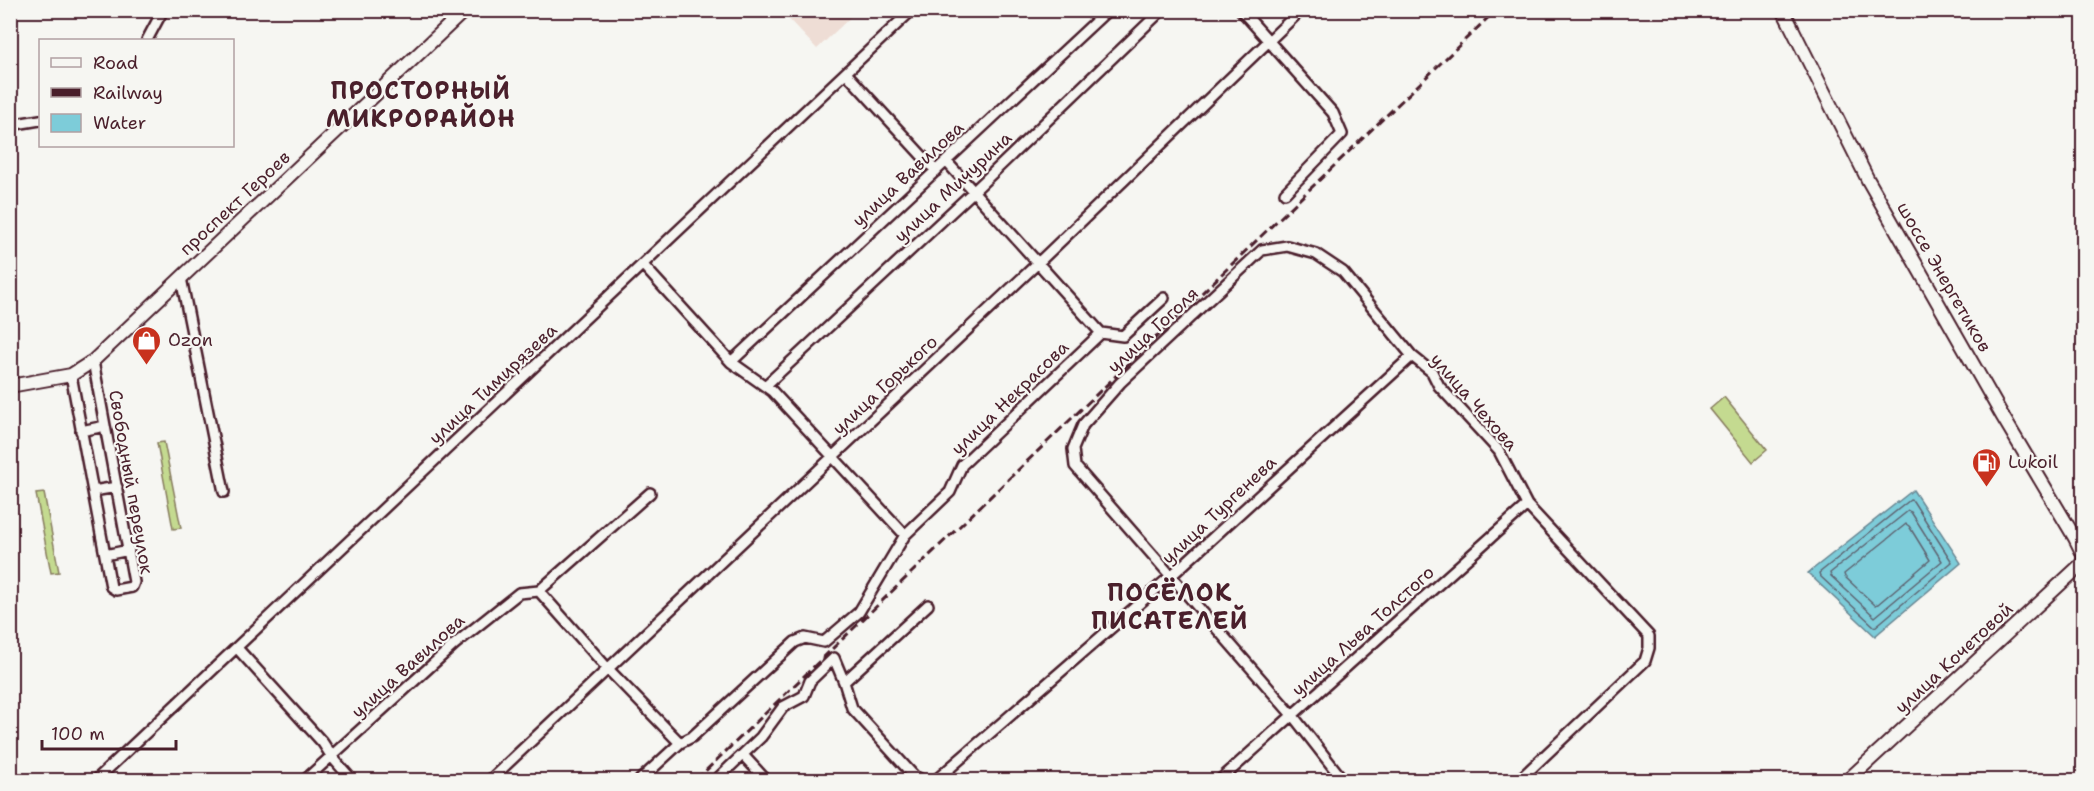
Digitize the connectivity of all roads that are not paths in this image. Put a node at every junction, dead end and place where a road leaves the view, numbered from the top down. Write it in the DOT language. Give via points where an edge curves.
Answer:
graph roads {
  1 [pos="163,10"];
  2 [pos="465,10"];
  3 [pos="912,10"];
  4 [pos="1107,10"];
  5 [pos="1162,10"];
  6 [pos="1241,10"];
  7 [pos="1301,10"];
  8 [pos="1782,10"];
  9 [pos="148,39"];
  10 [pos="1268,41"];
  11 [pos="846,73"];
  12 [pos="39,120"];
  13 [pos="10,125"];
  14 [pos="946,161"];
  15 [pos="936,171"];
  16 [pos="974,191"];
  17 [pos="1285,193"];
  18 [pos="1287,246"];
  19 [pos="1038,263"];
  20 [pos="643,265"];
  21 [pos="181,278"];
  22 [pos="1164,298"];
  23 [pos="1101,333"];
  24 [pos="1412,356"];
  25 [pos="93,361"];
  26 [pos="730,362"];
  27 [pos="71,375"];
  28 [pos="10,386"];
  29 [pos="765,386"];
  30 [pos="105,426"];
  31 [pos="81,431"];
  32 [pos="833,456"];
  33 [pos="117,487"];
  34 [pos="93,491"];
  35 [pos="224,492"];
  36 [pos="650,493"];
  37 [pos="1527,505"];
  38 [pos="905,535"];
  39 [pos="129,550"];
  40 [pos="105,555"];
  41 [pos="2084,556"];
  42 [pos="2084,562"];
  43 [pos="1171,576"];
  44 [pos="539,591"];
  45 [pos="928,605"];
  46 [pos="237,648"];
  47 [pos="608,669"];
  48 [pos="844,682"];
  49 [pos="1293,716"];
  50 [pos="680,743"];
  51 [pos="743,755"];
  52 [pos="332,757"];
  53 [pos="10,767"];
  54 [pos="13,780"];
  55 [pos="96,780"];
  56 [pos="305,780"];
  57 [pos="352,780"];
  58 [pos="490,780"];
  59 [pos="640,780"];
  60 [pos="716,780"];
  61 [pos="766,780"];
  62 [pos="922,780"];
  63 [pos="936,780"];
  64 [pos="1220,780"];
  65 [pos="1342,780"];
  66 [pos="1519,780"];
  67 [pos="1848,780"];
  1 -- 9 [label="street"];
  2 -- 21 [label="main road, проспект Героев"];
  3 -- 11 [label="street, улица Тимирязева"];
  4 -- 14 [label="street, улица Вавилова"];
  5 -- 16 [label="street, улица Мичурина"];
  6 -- 10 [label="street"];
  7 -- 10 [label="street, улица Горького"];
  8 -- 41 [label="main road, шоссе Энергетиков" via="1868,180"];
  10 -- 17 [label="street" via="1333,113 1342,134"];
  10 -- 19 [label="street, улица Горького"];
  11 -- 15 [label="street"];
  11 -- 20 [label="street, улица Тимирязева"];
  12 -- 13 [label="street"];
  14 -- 15 [label="street, улица Вавилова"];
  14 -- 16 [label="street"];
  15 -- 26 [label="street, улица Вавилова"];
  16 -- 19 [label="street"];
  16 -- 29 [label="street, улица Мичурина"];
  18 -- 24 [label="street, улица Чехова" via="1316,254 1343,272"];
  18 -- 43 [label="street, улица Гоголя" via="1262,250 1120,383 1083,425 1073,449 1075,466"];
  19 -- 23 [label="street"];
  19 -- 32 [label="street, улица Горького"];
  20 -- 26 [label="street"];
  20 -- 46 [label="street, улица Тимирязева"];
  21 -- 25 [label="main road, проспект Героев"];
  21 -- 35 [label="street"];
  22 -- 23 [label="street" via="1123,336"];
  23 -- 38 [label="street, улица Некрасова" via="962,465 950,492"];
  24 -- 37 [label="street, улица Чехова" via="1432,372 1439,386 1499,451"];
  24 -- 43 [label="street, улица Тургенева"];
  25 -- 27 [label="main road, проспект Героев"];
  25 -- 30 [label="street, Свободный переулок"];
  26 -- 29 [label="street"];
  27 -- 28 [label="main road, проспект Героев"];
  27 -- 31 [label="street, Свободный переулок"];
  29 -- 32 [label="street"];
  30 -- 31 [label="street"];
  30 -- 33 [label="street, Свободный переулок"];
  31 -- 34 [label="street, Свободный переулок"];
  32 -- 38 [label="street"];
  32 -- 47 [label="street, улица Горького"];
  33 -- 34 [label="street"];
  33 -- 39 [label="street, Свободный переулок"];
  34 -- 40 [label="street, Свободный переулок"];
  36 -- 44 [label="street"];
  37 -- 49 [label="street, улица Льва Толстого"];
  37 -- 66 [label="street, улица Чехова" via="1649,636 1649,648 1645,661"];
  38 -- 50 [label="street, улица Некрасова" via="859,612 824,642 805,638 795,642 692,737"];
  39 -- 40 [label="street"];
  39 -- 40 [label="street, Свободный переулок" via="132,587 111,587"];
  42 -- 67 [label="main road, улица Кочетовой"];
  43 -- 49 [label="street"];
  43 -- 63 [label="street, улица Тургенева"];
  44 -- 47 [label="street"];
  44 -- 52 [label="street, улица Вавилова" via="519,593 455,644"];
  45 -- 48 [label="street"];
  46 -- 52 [label="street"];
  46 -- 55 [label="street, улица Тимирязева"];
  47 -- 50 [label="street"];
  47 -- 58 [label="street, улица Горького"];
  48 -- 51 [label="street" via="834,658 810,681 804,696 783,707"];
  48 -- 62 [label="street" via="852,708"];
  49 -- 64 [label="street, улица Льва Толстого"];
  49 -- 65 [label="street"];
  50 -- 59 [label="street, улица Некрасова"];
  51 -- 60 [label="street"];
  51 -- 61 [label="street"];
  52 -- 56 [label="street, улица Вавилова"];
  52 -- 57 [label="street"];
  53 -- 54 [label="main road"];
}
